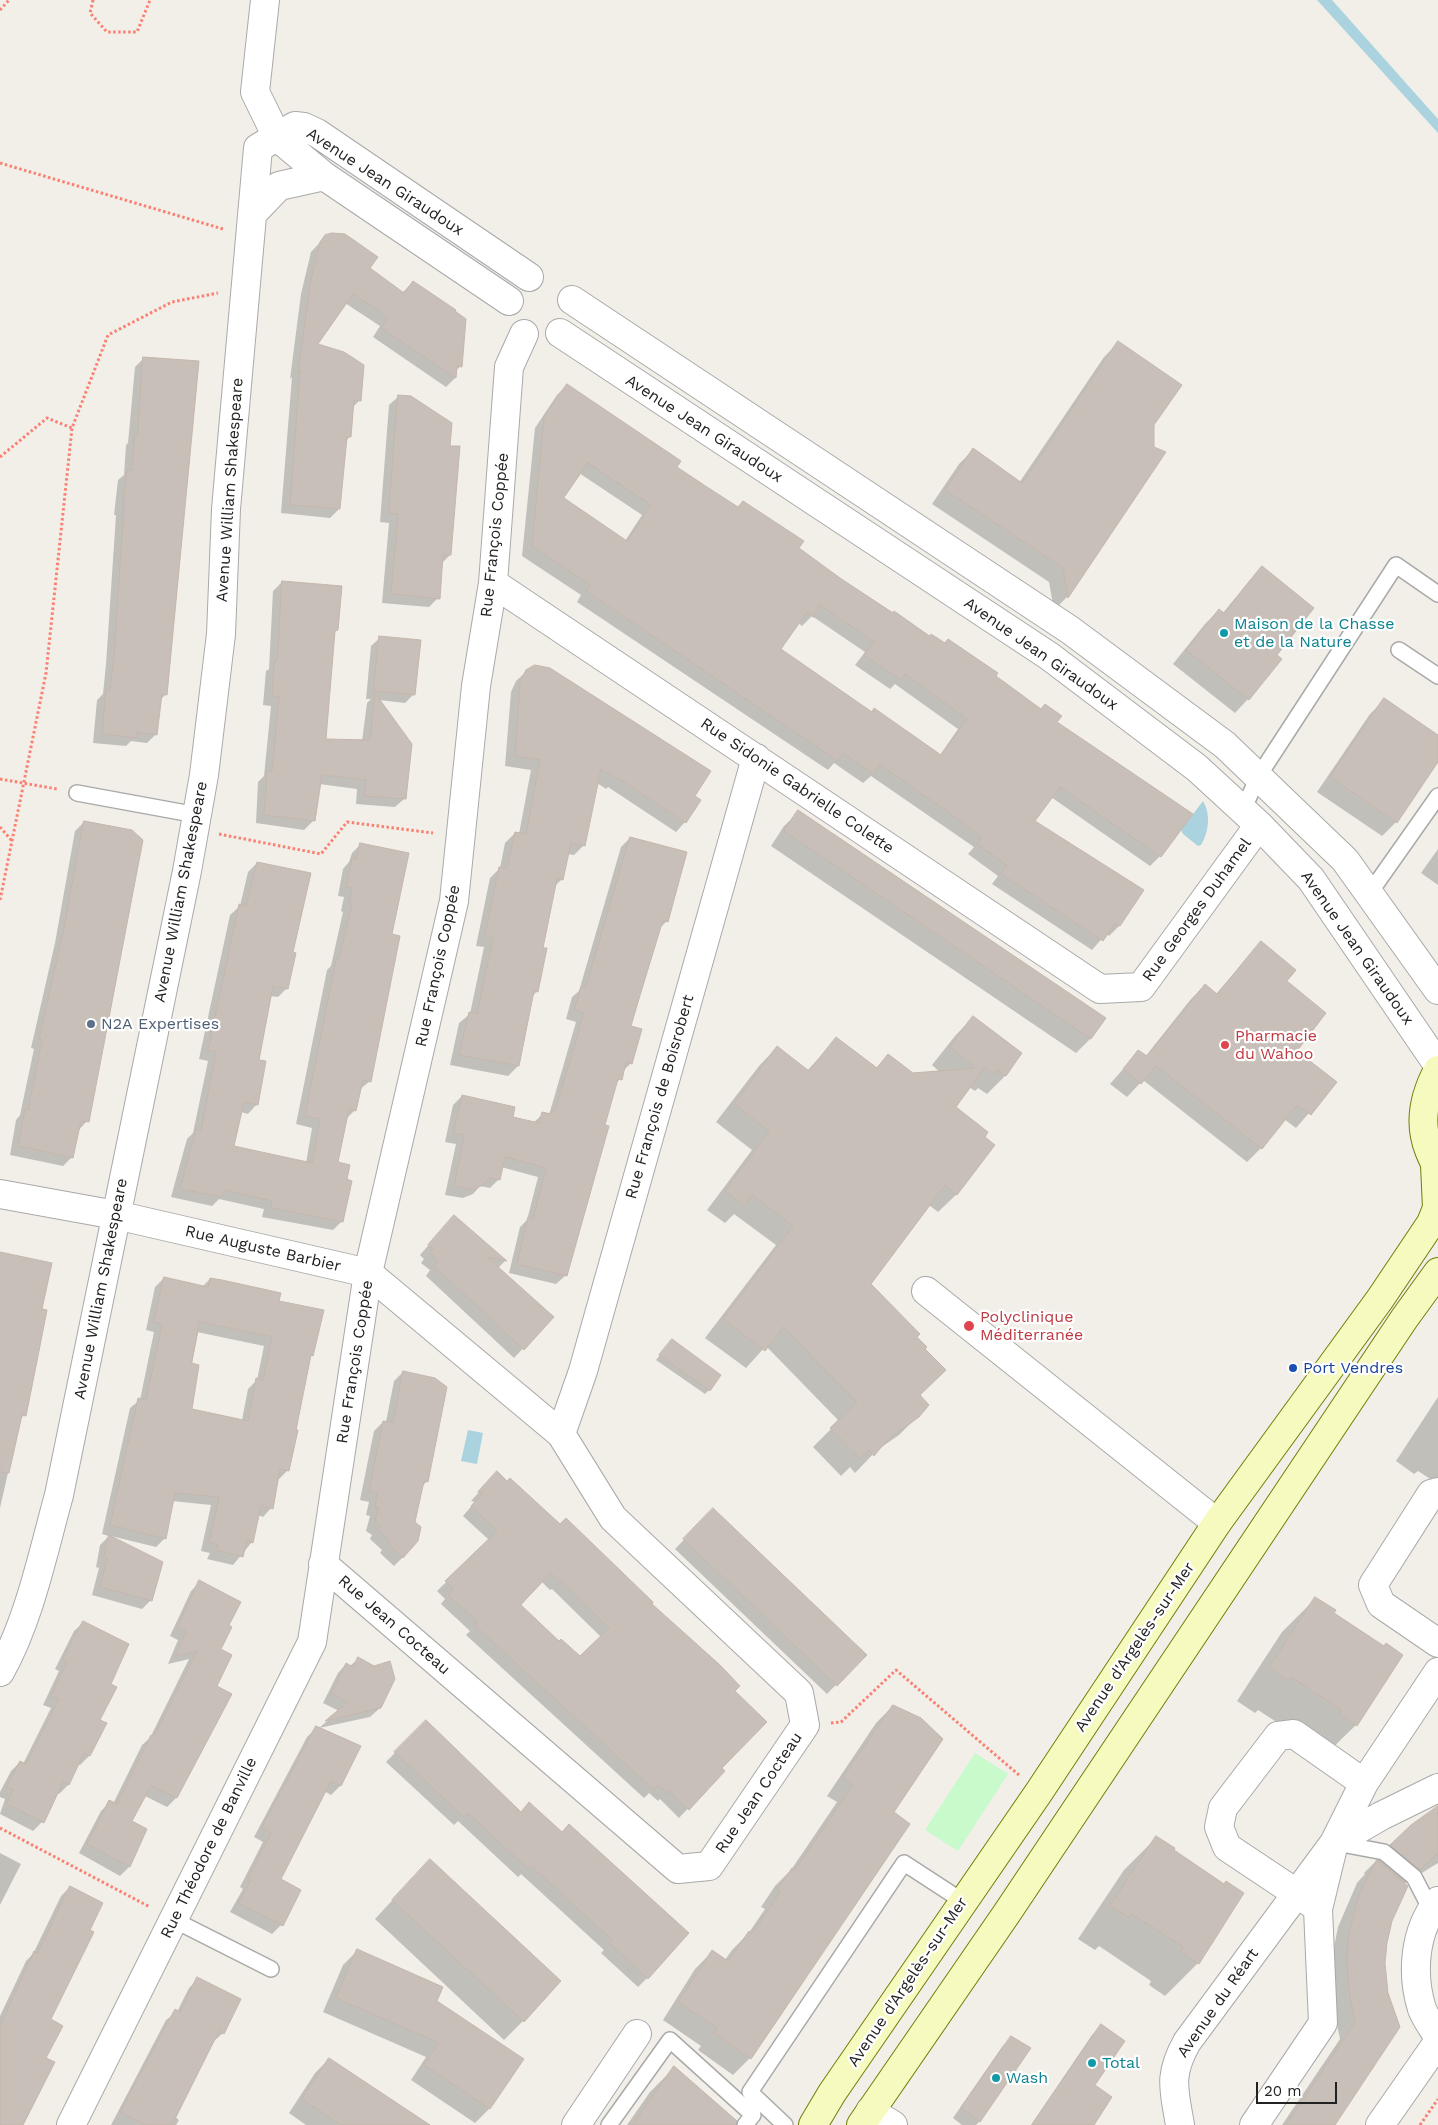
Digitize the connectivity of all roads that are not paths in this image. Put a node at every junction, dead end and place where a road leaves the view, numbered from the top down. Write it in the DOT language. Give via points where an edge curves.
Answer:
graph roads {
  1 [pos="265,0"];
  2 [pos="277,137"];
  3 [pos="324,176"];
  4 [pos="279,186"];
  5 [pos="251,225"];
  6 [pos="553,283"];
  7 [pos="509,301"];
  8 [pos="560,333"];
  9 [pos="524,334"];
  10 [pos="493,583"];
  11 [pos="1438,594"];
  12 [pos="1399,650"];
  13 [pos="1438,676"];
  14 [pos="756,758"];
  15 [pos="1258,777"];
  16 [pos="77,793"];
  17 [pos="1438,796"];
  18 [pos="1251,818"];
  19 [pos="195,822"];
  20 [pos="1369,894"];
  21 [pos="1100,989"];
  22 [pos="1438,990"];
  23 [pos="1438,1065"];
  24 [pos="1438,1070"];
  25 [pos="1437,1167"];
  26 [pos="0,1194"];
  27 [pos="116,1215"];
  28 [pos="1438,1272"];
  29 [pos="368,1273"];
  30 [pos="926,1291"];
  31 [pos="561,1434"];
  32 [pos="1438,1492"];
  33 [pos="1217,1523"];
  34 [pos="323,1564"];
  35 [pos="1438,1643"];
  36 [pos="0,1672"];
  37 [pos="1438,1672"];
  38 [pos="1364,1783"];
  39 [pos="1438,1788"];
  40 [pos="1334,1842"];
  41 [pos="1307,1901"];
  42 [pos="964,1902"];
  43 [pos="1435,1905"];
  44 [pos="174,1920"];
  45 [pos="271,1969"];
  46 [pos="637,2034"];
  47 [pos="1438,2036"];
  48 [pos="1438,2042"];
  49 [pos="866,2118"];
  50 [pos="72,2125"];
  51 [pos="576,2125"];
  52 [pos="609,2125"];
  53 [pos="746,2125"];
  54 [pos="785,2125"];
  55 [pos="813,2125"];
  56 [pos="893,2125"];
  57 [pos="1180,2125"];
  58 [pos="1254,2125"];
  59 [pos="1380,2125"];
  1 -- 2 [label="street" via="255,92"];
  2 -- 3 [label="street, Avenue Jean Giraudoux"];
  2 -- 4 [label="street"];
  2 -- 5 [label="street, Avenue William Shakespeare" via="258,148"];
  2 -- 6 [label="street, Avenue Jean Giraudoux" via="295,126 317,133"];
  3 -- 4 [label="street"];
  3 -- 7 [label="street, Avenue Jean Giraudoux"];
  4 -- 5 [label="street"];
  5 -- 19 [label="street, Avenue William Shakespeare" via="226,508 221,634"];
  6 -- 7 [label="street" via="513,289"];
  6 -- 8 [label="street" via="573,312"];
  6 -- 15 [label="street, Avenue Jean Giraudoux" via="1070,630 1226,745"];
  7 -- 9 [label="street" via="509,314 514,326"];
  8 -- 9 [label="street" via="536,339"];
  8 -- 18 [label="street, Avenue Jean Giraudoux" via="1049,656 1197,768"];
  9 -- 10 [label="street, Rue François Coppée" via="509,367"];
  10 -- 14 [label="street, Rue Sidonie Gabrielle Colette"];
  10 -- 29 [label="street, Rue François Coppée" via="476,686 454,901"];
  11 -- 15 [label="lane" via="1396,566"];
  12 -- 13 [label="lane"];
  14 -- 21 [label="street, Rue Sidonie Gabrielle Colette"];
  14 -- 31 [label="street, Rue François de Boisrobert" via="586,1361"];
  15 -- 18 [label="lane"];
  15 -- 20 [label="street, Avenue Jean Giraudoux" via="1345,860"];
  16 -- 19 [label="lane"];
  17 -- 20 [label="lane"];
  18 -- 21 [label="street, Rue Georges Duhamel" via="1141,987"];
  18 -- 23 [label="street, Avenue Jean Giraudoux" via="1311,879"];
  19 -- 27 [label="street, Avenue William Shakespeare"];
  20 -- 22 [label="street, Avenue Jean Giraudoux"];
  24 -- 25 [label="main road" via="1428,1089 1423,1113 1424,1138"];
  25 -- 33 [label="main road, Avenue d'Argelès-sur-Mer" via="1437,1208 1431,1223 1375,1306"];
  26 -- 27 [label="street, Rue Auguste Barbier"];
  27 -- 29 [label="street, Rue Auguste Barbier"];
  27 -- 36 [label="street, Avenue William Shakespeare" via="58,1496 38,1571 10,1654"];
  28 -- 49 [label="main road"];
  29 -- 31 [label="street, Rue Auguste Barbier"];
  29 -- 34 [label="street, Rue François Coppée"];
  30 -- 33 [label="street"];
  31 -- 34 [label="street, Rue Jean Cocteau" via="613,1518 799,1693 805,1725 709,1866 678,1869"];
  32 -- 35 [label="street" via="1431,1494 1373,1585 1381,1604"];
  33 -- 42 [label="main road, Avenue d'Argelès-sur-Mer"];
  34 -- 44 [label="street, Rue Théodore de Banville" via="312,1642"];
  37 -- 38 [label="street, Avenue du Réart"];
  38 -- 40 [label="street, Avenue du Réart"];
  38 -- 41 [label="street" via="1294,1734 1278,1736 1223,1808 1219,1827 1227,1847"];
  39 -- 40 [label="street"];
  40 -- 41 [label="street, Avenue du Réart"];
  40 -- 43 [label="lane" via="1384,1852 1414,1877"];
  41 -- 57 [label="street, Avenue du Réart" via="1187,2042 1176,2061 1174,2084"];
  41 -- 58 [label="street, Avenue du Réart" via="1323,2023"];
  42 -- 54 [label="lane" via="904,1863 750,2092"];
  42 -- 55 [label="main road, Avenue d'Argelès-sur-Mer"];
  43 -- 47 [label="street" via="1421,1931 1415,1979 1423,2011"];
  44 -- 45 [label="lane"];
  44 -- 50 [label="street, Rue Théodore de Banville"];
  46 -- 51 [label="street"];
  48 -- 59 [label="street"];
  49 -- 56 [label="street"];
  52 -- 53 [label="lane" via="670,2040 752,2115"];
}
